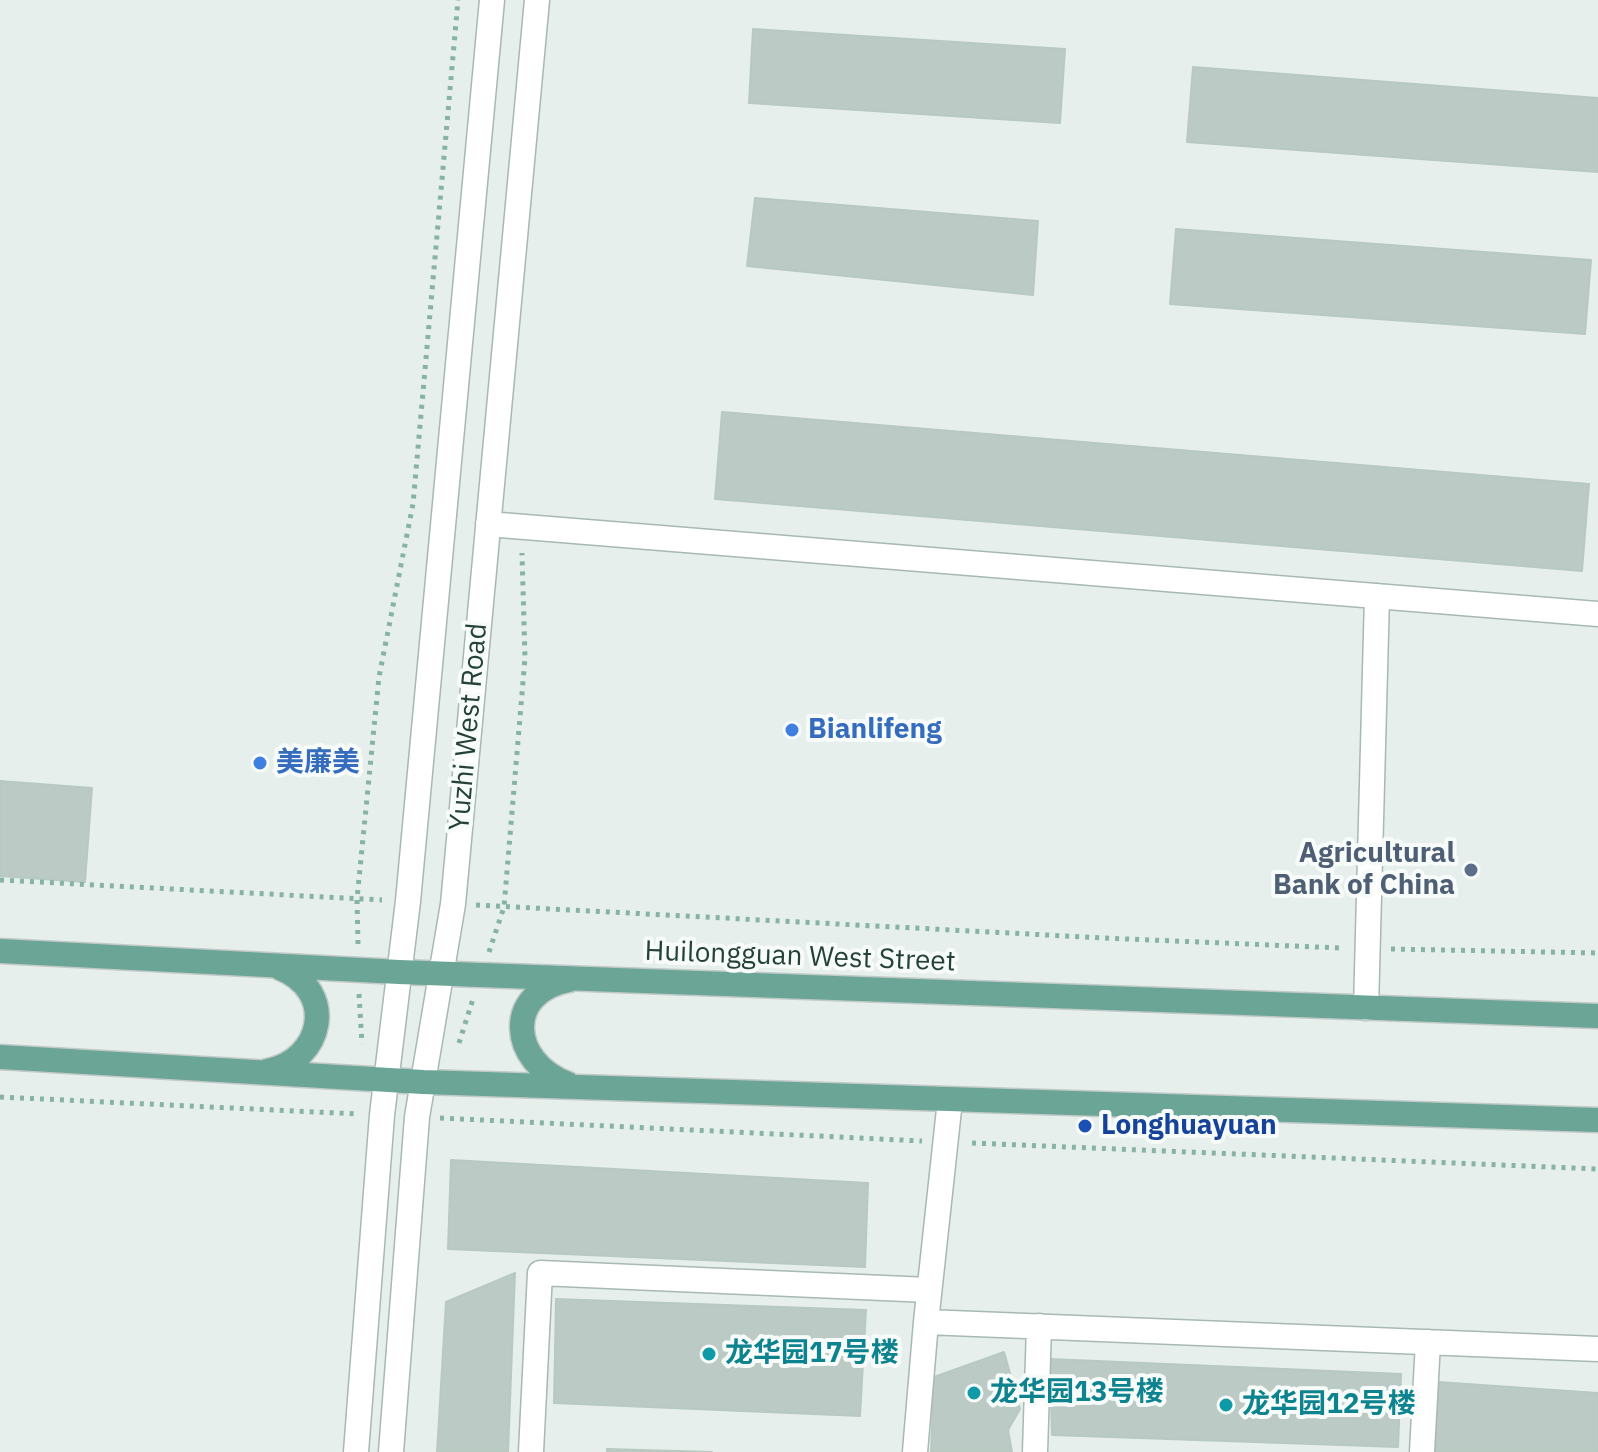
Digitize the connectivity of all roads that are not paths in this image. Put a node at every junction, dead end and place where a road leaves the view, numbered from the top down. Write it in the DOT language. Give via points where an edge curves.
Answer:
graph roads {
  1 [pos="492,0"];
  2 [pos="537,0"];
  3 [pos="488,524"];
  4 [pos="1377,596"];
  5 [pos="1598,614"];
  6 [pos="0,951"];
  7 [pos="252,964"];
  8 [pos="399,972"];
  9 [pos="441,973"];
  10 [pos="587,979"];
  11 [pos="1366,1008"];
  12 [pos="1598,1016"];
  13 [pos="0,1057"];
  14 [pos="240,1071"];
  15 [pos="386,1080"];
  16 [pos="423,1082"];
  17 [pos="584,1088"];
  18 [pos="950,1100"];
  19 [pos="1598,1120"];
  20 [pos="929,1290"];
  21 [pos="926,1322"];
  22 [pos="1039,1326"];
  23 [pos="1428,1342"];
  24 [pos="1598,1349"];
  25 [pos="356,1452"];
  26 [pos="391,1452"];
  27 [pos="531,1452"];
  28 [pos="915,1452"];
  29 [pos="1035,1452"];
  30 [pos="1422,1452"];
  1 -- 8 [label="street, Yuzhi West Road"];
  2 -- 3 [label="street, Yuzhi West Road"];
  3 -- 4 [label="street"];
  3 -- 9 [label="street, Yuzhi West Road" via="453,904"];
  4 -- 5 [label="street"];
  4 -- 11 [label="street"];
  6 -- 7 [label="main road, Huilongguan West Street"];
  7 -- 8 [label="main road, Huilongguan West Street"];
  7 -- 14 [label="main road" via="297,976 312,992 318,1012 308,1044 293,1061 270,1071"];
  8 -- 9 [label="main road, Huilongguan West Street"];
  8 -- 15 [label="street, Yuzhi West Road"];
  9 -- 10 [label="main road, Huilongguan West Street"];
  9 -- 16 [label="street, Yuzhi West Road"];
  10 -- 11 [label="main road, Huilongguan West Street"];
  10 -- 17 [label="main road" via="560,982 541,992 521,1030 526,1051 541,1070"];
  11 -- 12 [label="main road, Huilongguan West Street"];
  13 -- 14 [label="main road"];
  14 -- 15 [label="main road"];
  15 -- 16 [label="main road"];
  15 -- 25 [label="street, Yuzhi West Road"];
  16 -- 17 [label="main road"];
  16 -- 26 [label="street, Yuzhi West Road"];
  17 -- 18 [label="main road"];
  18 -- 19 [label="main road"];
  18 -- 20 [label="street"];
  20 -- 21 [label="street"];
  20 -- 27 [label="street" via="540,1273"];
  21 -- 22 [label="street"];
  21 -- 28 [label="street"];
  22 -- 23 [label="street"];
  22 -- 29 [label="street"];
  23 -- 24 [label="street"];
  23 -- 30 [label="street"];
}
